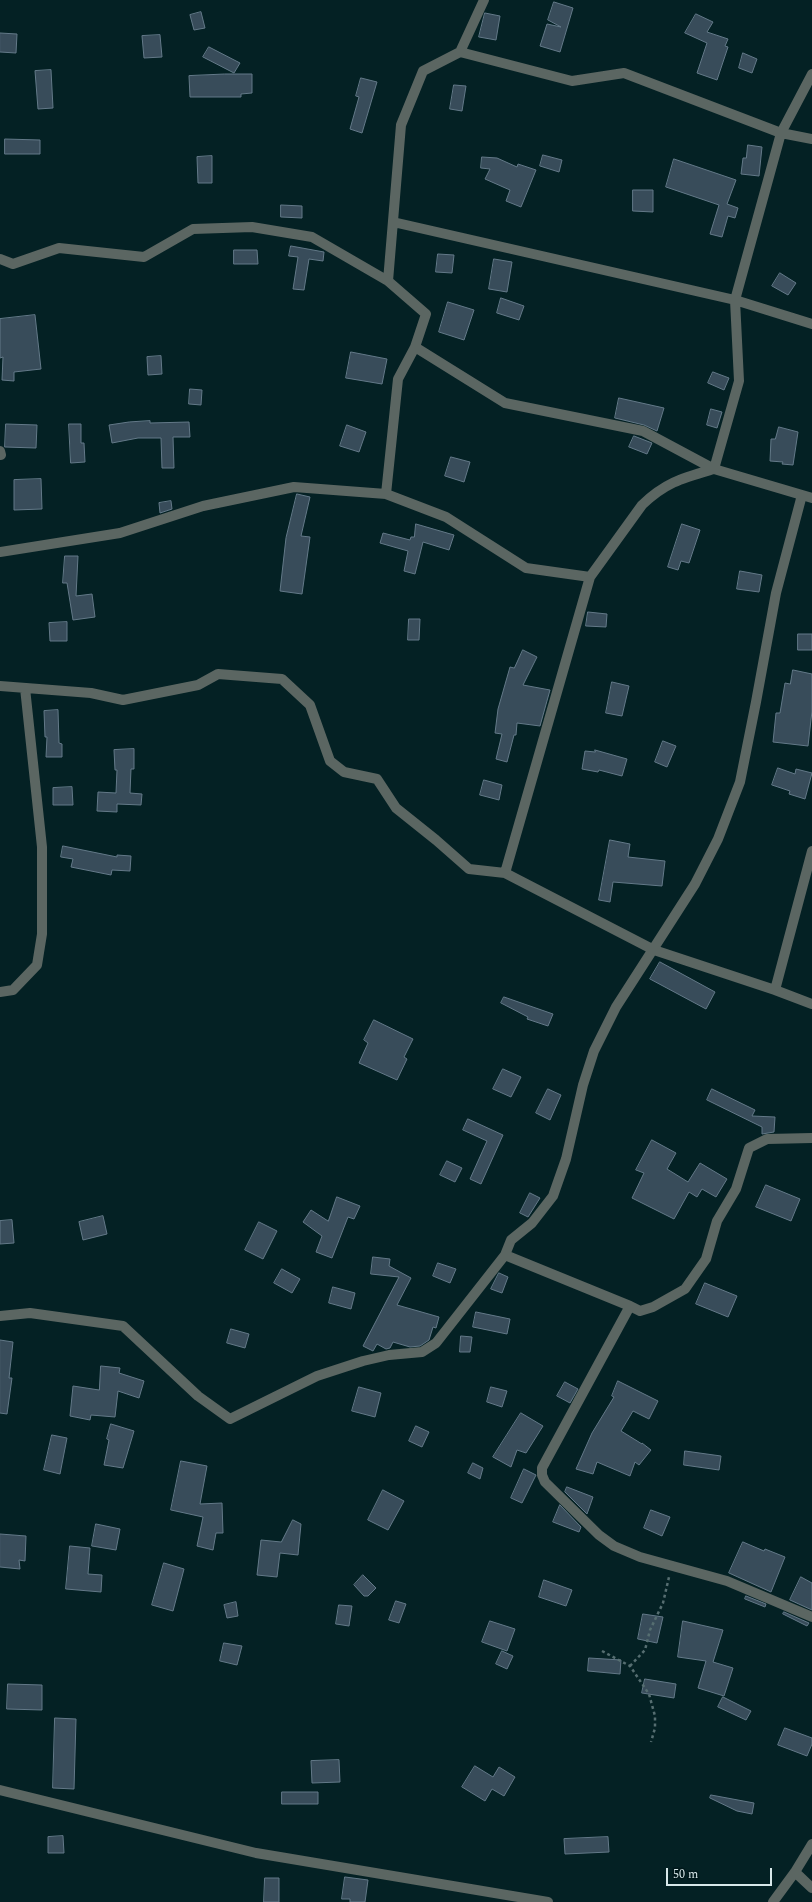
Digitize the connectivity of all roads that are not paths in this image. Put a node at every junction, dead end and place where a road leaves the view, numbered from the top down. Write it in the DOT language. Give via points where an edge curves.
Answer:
graph roads {
  1 [pos="484,0"];
  2 [pos="460,52"];
  3 [pos="812,74"];
  4 [pos="782,133"];
  5 [pos="812,138"];
  6 [pos="393,222"];
  7 [pos="0,259"];
  8 [pos="388,281"];
  9 [pos="734,300"];
  10 [pos="812,324"];
  11 [pos="415,347"];
  12 [pos="714,469"];
  13 [pos="386,494"];
  14 [pos="807,497"];
  15 [pos="0,552"];
  16 [pos="590,576"];
  17 [pos="0,686"];
  18 [pos="25,688"];
  19 [pos="812,852"];
  20 [pos="505,873"];
  21 [pos="654,950"];
  22 [pos="775,990"];
  23 [pos="0,992"];
  24 [pos="812,1004"];
  25 [pos="812,1138"];
  26 [pos="505,1255"];
  27 [pos="630,1306"];
  28 [pos="0,1316"];
  29 [pos="812,1617"];
  30 [pos="0,1790"];
  31 [pos="812,1844"];
  32 [pos="795,1872"];
  33 [pos="812,1888"];
  34 [pos="548,1902"];
  35 [pos="773,1902"];
  1 -- 2 [label="street"];
  2 -- 4 [label="street" via="572,81 624,73"];
  2 -- 6 [label="street" via="423,71 401,125"];
  3 -- 4 [label="street"];
  4 -- 5 [label="street"];
  4 -- 9 [label="street"];
  6 -- 8 [label="street"];
  6 -- 9 [label="street"];
  7 -- 8 [label="street" via="13,264 59,248 144,257 193,229 252,227 312,237"];
  8 -- 11 [label="street" via="426,314"];
  9 -- 10 [label="street"];
  9 -- 12 [label="street" via="739,381"];
  11 -- 12 [label="street" via="505,403 643,431"];
  11 -- 13 [label="street" via="398,379"];
  12 -- 14 [label="street"];
  12 -- 16 [label="street" via="675,480 652,496 642,505"];
  13 -- 15 [label="street" via="294,487 203,506 120,533"];
  13 -- 16 [label="street" via="446,517 526,568"];
  14 -- 21 [label="street" via="776,593 740,782 718,839 695,884"];
  16 -- 20 [label="street"];
  17 -- 18 [label="street"];
  18 -- 20 [label="street" via="91,693 123,700 198,685 218,674 282,679 310,705 330,761 344,772 377,779 396,808 469,869"];
  18 -- 23 [label="street" via="42,846 42,934 37,965 13,990"];
  19 -- 22 [label="street"];
  20 -- 21 [label="street"];
  21 -- 22 [label="street"];
  21 -- 26 [label="street" via="616,1007 594,1051 566,1159 553,1196 532,1223 511,1240"];
  22 -- 24 [label="street"];
  25 -- 27 [label="street" via="767,1139 749,1148 736,1189 716,1221 706,1259 684,1289 653,1307 640,1311"];
  26 -- 27 [label="street"];
  26 -- 28 [label="street" via="436,1343 422,1352 389,1355 317,1376 230,1419 198,1396 123,1326 30,1313"];
  27 -- 29 [label="street" via="542,1468 545,1482 599,1535 614,1546 640,1557 727,1581"];
  30 -- 34 [label="street" via="256,1853"];
  31 -- 32 [label="street"];
  32 -- 33 [label="street"];
  32 -- 35 [label="street"];
}
